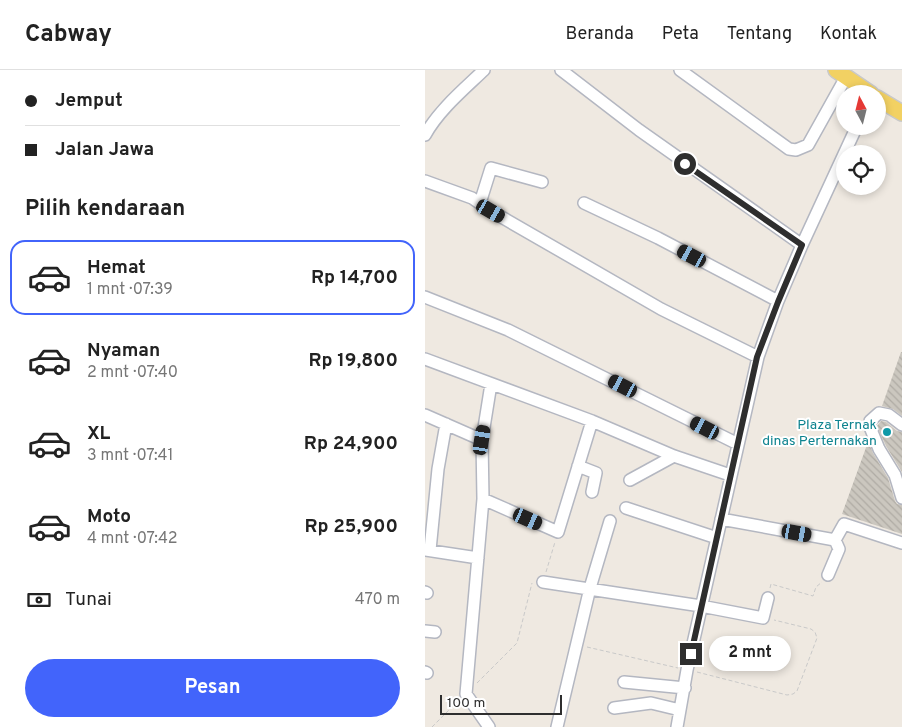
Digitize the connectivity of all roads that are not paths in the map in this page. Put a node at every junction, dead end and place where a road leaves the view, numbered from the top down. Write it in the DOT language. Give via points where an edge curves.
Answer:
graph roads {
  1 [pos="484,70"];
  2 [pos="561,70"];
  3 [pos="679,70"];
  4 [pos="841,73"];
  5 [pos="858,85"];
  6 [pos="886,103"];
  7 [pos="902,113"];
  8 [pos="425,135"];
  9 [pos="853,135"];
  10 [pos="425,182"];
  11 [pos="543,182"];
  12 [pos="584,203"];
  13 [pos="480,204"];
  14 [pos="802,245"];
  15 [pos="425,297"];
  16 [pos="778,302"];
  17 [pos="757,357"];
  18 [pos="425,360"];
  19 [pos="491,384"];
  20 [pos="425,415"];
  21 [pos="592,422"];
  22 [pos="446,424"];
  23 [pos="902,425"];
  24 [pos="482,440"];
  25 [pos="738,444"];
  26 [pos="674,456"];
  27 [pos="578,466"];
  28 [pos="730,475"];
  29 [pos="630,480"];
  30 [pos="592,492"];
  31 [pos="902,498"];
  32 [pos="483,499"];
  33 [pos="627,508"];
  34 [pos="721,519"];
  35 [pos="610,521"];
  36 [pos="717,538"];
  37 [pos="835,540"];
  38 [pos="902,543"];
  39 [pos="427,550"];
  40 [pos="477,558"];
  41 [pos="827,575"];
  42 [pos="543,582"];
  43 [pos="590,588"];
  44 [pos="767,598"];
  45 [pos="701,606"];
  46 [pos="624,682"];
  47 [pos="685,688"];
  48 [pos="614,708"];
  49 [pos="680,710"];
  50 [pos="489,727"];
  51 [pos="557,727"];
  52 [pos="677,727"];
  1 -- 8 [label="street" via="446,107"];
  2 -- 14 [label="street" via="639,130"];
  3 -- 4 [label="street" via="793,150 807,145"];
  4 -- 5 [label="main road"];
  6 -- 7 [label="main road"];
  9 -- 14 [label="street"];
  10 -- 13 [label="street" via="473,198"];
  11 -- 13 [label="street" via="491,168"];
  12 -- 16 [label="street"];
  13 -- 17 [label="street" via="661,309"];
  14 -- 16 [label="street"];
  15 -- 25 [label="street" via="508,330"];
  16 -- 17 [label="street"];
  17 -- 25 [label="street"];
  18 -- 19 [label="street"];
  19 -- 21 [label="street"];
  19 -- 24 [label="street"];
  20 -- 22 [label="street"];
  21 -- 26 [label="street"];
  21 -- 27 [label="street"];
  22 -- 24 [label="street"];
  22 -- 39 [label="street"];
  23 -- 31 [label="street" via="889,415 879,413 870,421 869,427 895,475"];
  24 -- 32 [label="street"];
  25 -- 28 [label="street"];
  26 -- 28 [label="street"];
  26 -- 29 [label="street"];
  27 -- 30 [label="street" via="596,472"];
  27 -- 32 [label="street" via="558,532"];
  28 -- 34 [label="street"];
  32 -- 40 [label="street"];
  33 -- 36 [label="street"];
  34 -- 36 [label="street"];
  34 -- 37 [label="street"];
  35 -- 43 [label="street"];
  36 -- 45 [label="street"];
  37 -- 38 [label="street" via="844,524"];
  37 -- 41 [label="street" via="839,548"];
  39 -- 40 [label="street"];
  40 -- 50 [label="street" via="466,694"];
  42 -- 43 [label="street"];
  43 -- 45 [label="street"];
  43 -- 51 [label="street"];
  44 -- 45 [label="street" via="763,618"];
  45 -- 47 [label="street"];
  46 -- 47 [label="street"];
  47 -- 49 [label="street"];
  48 -- 49 [label="street" via="651,704"];
  49 -- 52 [label="street"];
}
